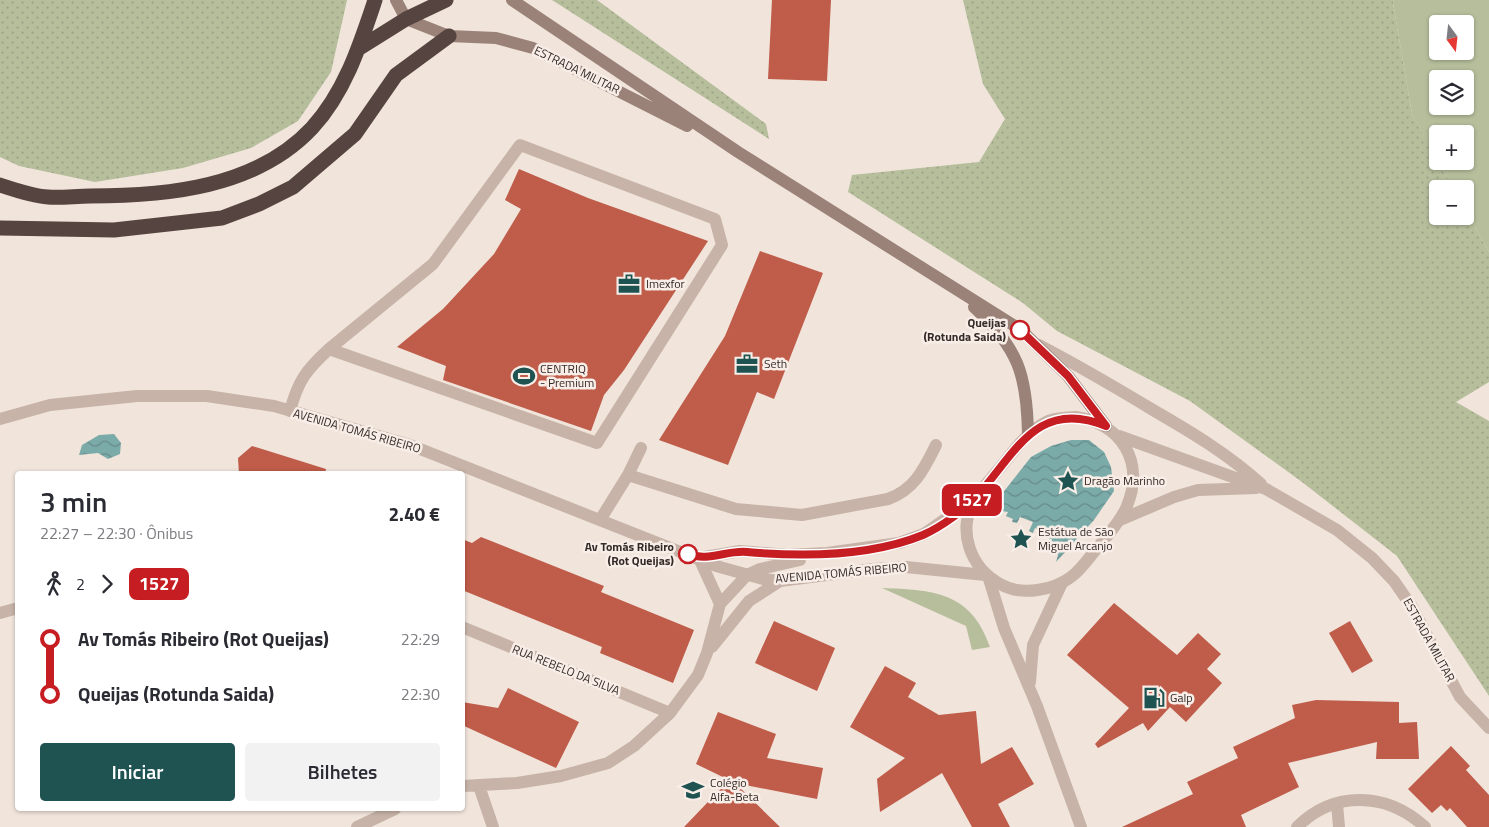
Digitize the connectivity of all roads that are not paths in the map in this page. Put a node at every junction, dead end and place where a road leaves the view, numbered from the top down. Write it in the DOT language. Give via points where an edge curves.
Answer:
graph roads {
  1 [pos="375,0"];
  2 [pos="396,0"];
  3 [pos="446,0"];
  4 [pos="512,0"];
  5 [pos="406,19"];
  6 [pos="449,36"];
  7 [pos="358,49"];
  8 [pos="738,152"];
  9 [pos="0,185"];
  10 [pos="0,228"];
  11 [pos="950,285"];
  12 [pos="1032,342"];
  13 [pos="329,350"];
  14 [pos="290,411"];
  15 [pos="0,419"];
  16 [pos="1106,426"];
  17 [pos="1028,434"];
  18 [pos="1119,436"];
  19 [pos="936,445"];
  20 [pos="641,448"];
  21 [pos="628,476"];
  22 [pos="1266,488"];
  23 [pos="976,497"];
  24 [pos="600,520"];
  25 [pos="1120,520"];
  26 [pos="827,553"];
  27 [pos="699,558"];
  28 [pos="747,575"];
  29 [pos="987,577"];
  30 [pos="780,581"];
  31 [pos="1062,583"];
  32 [pos="720,604"];
  33 [pos="15,609"];
  34 [pos="0,613"];
  35 [pos="465,628"];
  36 [pos="707,653"];
  37 [pos="1030,690"];
  38 [pos="670,713"];
  39 [pos="1489,728"];
  40 [pos="465,786"];
  41 [pos="479,786"];
  42 [pos="1337,804"];
  43 [pos="391,811"];
  44 [pos="357,827"];
  45 [pos="493,827"];
  46 [pos="1081,827"];
  47 [pos="1297,827"];
  48 [pos="1339,827"];
  49 [pos="1425,827"];
  1 -- 7 [label="highway"];
  2 -- 5 [label="main road"];
  3 -- 5 [label="highway"];
  4 -- 8 [label="main road, ESTRADA MILITAR"];
  5 -- 6 [label="main road, ESTRADA MILITAR"];
  5 -- 7 [label="highway"];
  6 -- 8 [label="main road, ESTRADA MILITAR" via="496,38 532,48"];
  6 -- 10 [label="highway" via="396,75 355,134 293,187 259,204 222,218 114,230"];
  7 -- 9 [label="highway" via="340,91 313,128 290,150 232,177 199,188 120,196 47,197"];
  8 -- 11 [label="main road, ESTRADA MILITAR"];
  11 -- 12 [label="main road, ESTRADA MILITAR" via="1020,330"];
  11 -- 17 [label="main road, ESTRADA MILITAR" via="995,327 1010,347 1026,392"];
  12 -- 16 [label="main road, ESTRADA MILITAR" via="1068,376"];
  12 -- 22 [label="street, ESTRADA MILITAR" via="1079,366 1219,450"];
  13 -- 13 [label="street" via="597,443 722,245 715,219 520,145 433,264"];
  13 -- 14 [label="street" via="311,365 301,379"];
  14 -- 15 [label="street, AVENIDA TOMÁS RIBEIRO" via="207,396 137,396 50,406"];
  14 -- 24 [label="street, AVENIDA TOMÁS RIBEIRO" via="410,445"];
  16 -- 17 [label="street" via="1090,420 1059,418"];
  16 -- 18 [label="street"];
  17 -- 23 [label="street"];
  18 -- 22 [label="street, ESTRADA MILITAR"];
  18 -- 25 [label="street" via="1126,446 1132,472 1128,505"];
  19 -- 21 [label="street" via="922,473 902,494 802,515 736,509"];
  20 -- 21 [label="street"];
  21 -- 24 [label="street"];
  22 -- 25 [label="street" via="1198,490"];
  22 -- 39 [label="street, ESTRADA MILITAR" via="1337,530 1394,581 1412,607 1460,697"];
  23 -- 26 [label="street, AVENIDA TOMÁS RIBEIRO" via="924,534 899,543"];
  23 -- 29 [label="street" via="966,528 977,566"];
  24 -- 27 [label="street, AVENIDA TOMÁS RIBEIRO"];
  25 -- 31 [label="street" via="1072,576"];
  26 -- 27 [label="street, AVENIDA TOMÁS RIBEIRO" via="788,555 740,551"];
  26 -- 28 [label="street"];
  27 -- 28 [label="street, AVENIDA TOMÁS RIBEIRO"];
  27 -- 32 [label="street"];
  28 -- 30 [label="street, AVENIDA TOMÁS RIBEIRO"];
  28 -- 32 [label="street"];
  29 -- 30 [label="street, AVENIDA TOMÁS RIBEIRO" via="906,567"];
  29 -- 31 [label="street" via="1007,588 1027,590"];
  29 -- 37 [label="street"];
  30 -- 36 [label="street" via="749,601"];
  31 -- 37 [label="street" via="1033,645"];
  32 -- 36 [label="street"];
  33 -- 34 [label="street"];
  35 -- 38 [label="street, RUA REBELO DA SILVA"];
  36 -- 38 [label="street" via="698,675"];
  37 -- 46 [label="street"];
  38 -- 41 [label="street" via="634,746 608,763 539,780"];
  40 -- 41 [label="street"];
  41 -- 45 [label="street"];
  42 -- 47 [label="street" via="1318,812"];
  42 -- 48 [label="street"];
  42 -- 49 [label="street" via="1352,799 1394,807"];
  43 -- 44 [label="street"];
}
